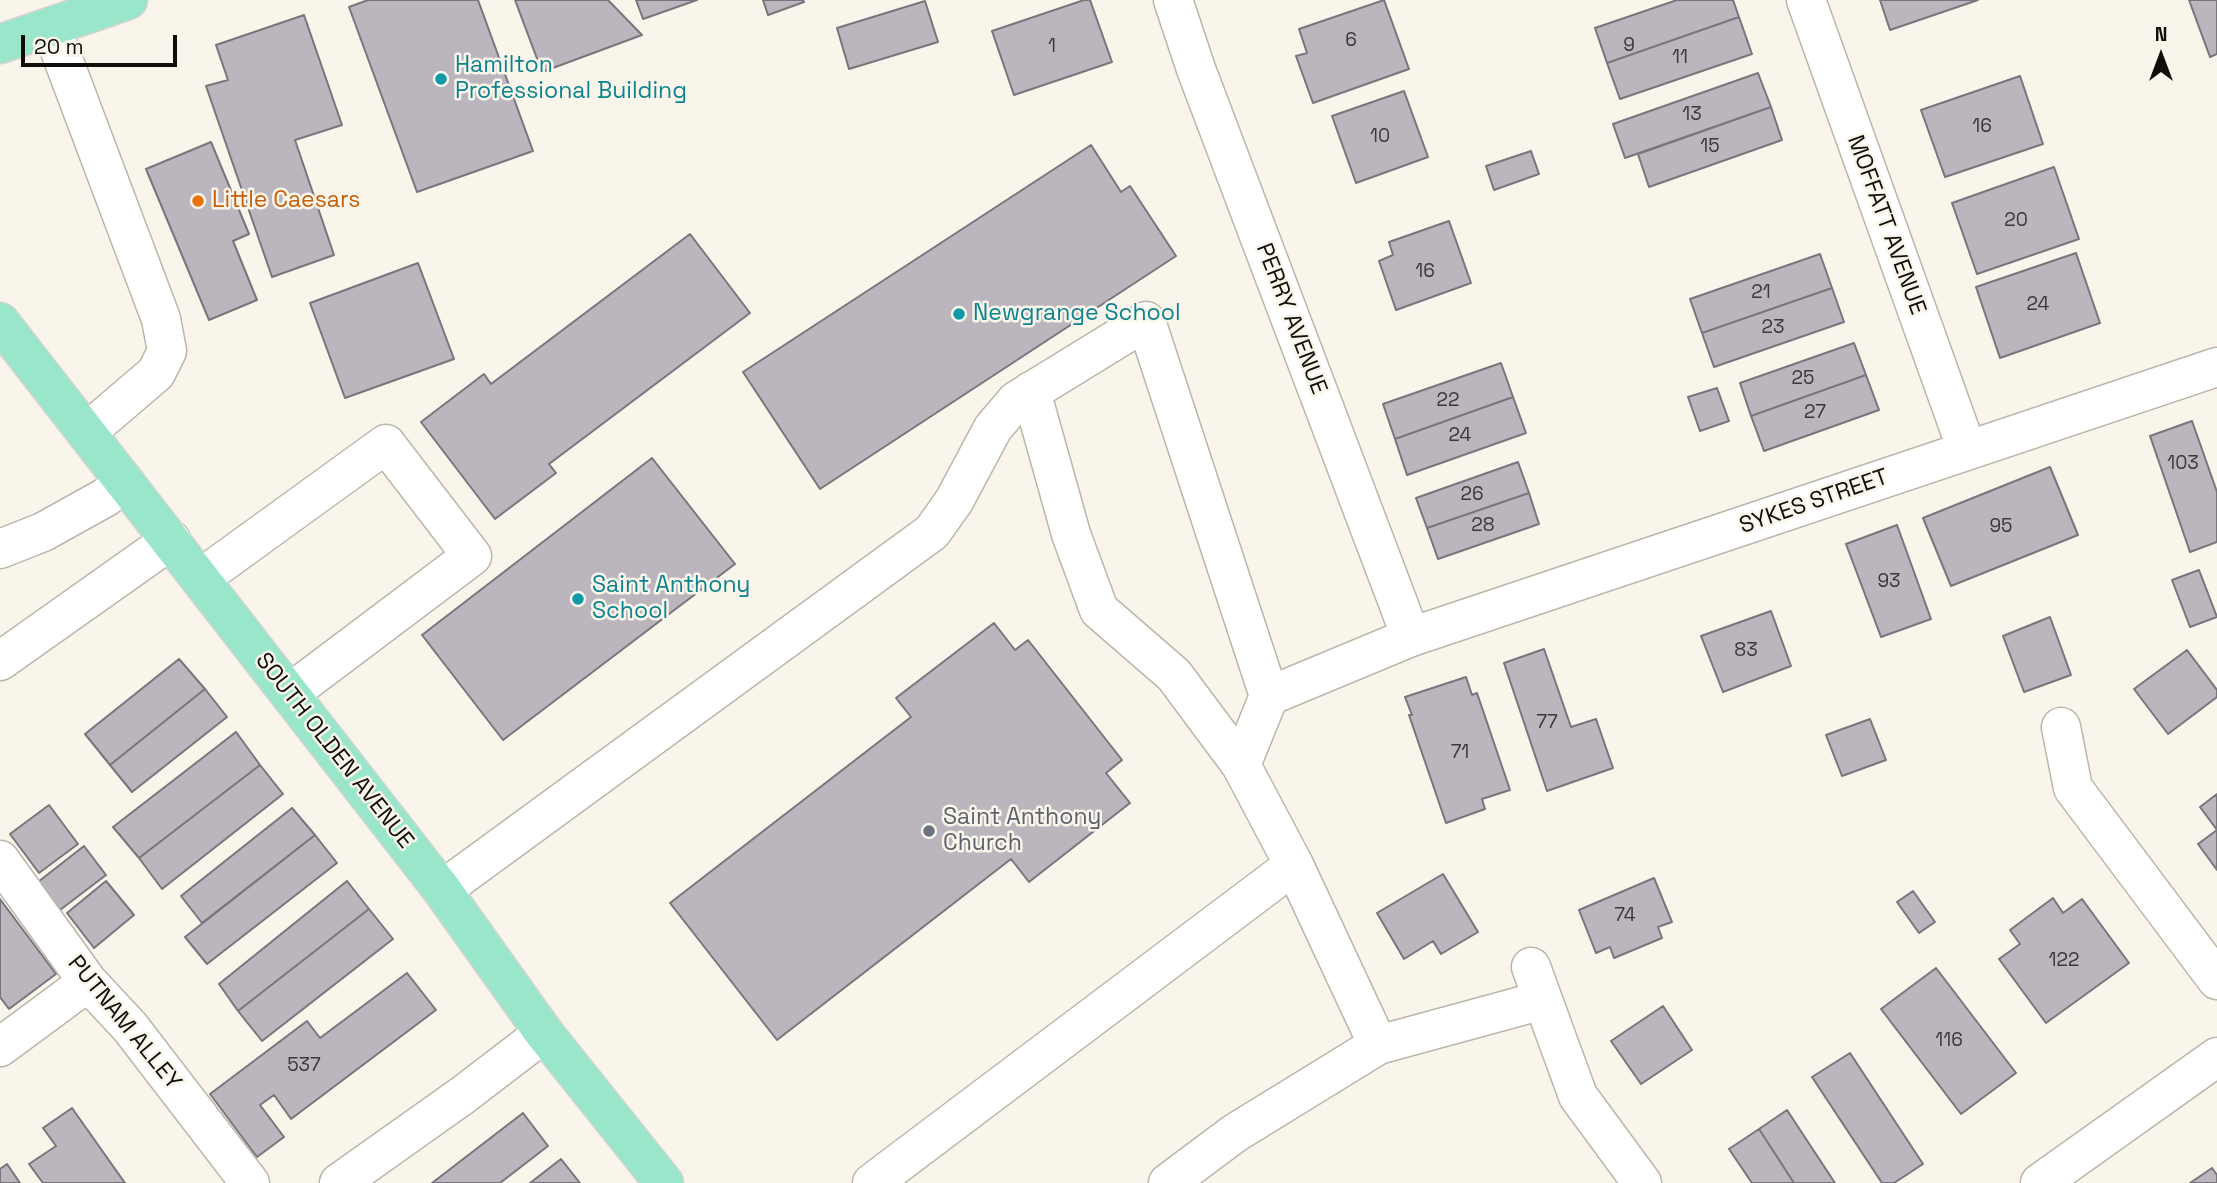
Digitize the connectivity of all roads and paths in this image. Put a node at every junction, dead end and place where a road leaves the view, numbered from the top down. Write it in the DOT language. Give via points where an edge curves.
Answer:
graph roads {
  1 [pos="128,0"];
  2 [pos="1173,0"];
  3 [pos="1806,0"];
  4 [pos="51,27"];
  5 [pos="0,44"];
  6 [pos="0,322"];
  7 [pos="2217,367"];
  8 [pos="1031,391"];
  9 [pos="87,432"];
  10 [pos="1967,450"];
  11 [pos="124,481"];
  12 [pos="172,540"];
  13 [pos="0,549"];
  14 [pos="201,578"];
  15 [pos="1411,637"];
  16 [pos="0,662"];
  17 [pos="290,693"];
  18 [pos="1269,696"];
  19 [pos="2062,727"];
  20 [pos="1241,765"];
  21 [pos="0,860"];
  22 [pos="1294,865"];
  23 [pos="442,890"];
  24 [pos="2217,980"];
  25 [pos="88,982"];
  26 [pos="544,1033"];
  27 [pos="1378,1045"];
  28 [pos="0,1047"];
  29 [pos="2217,1057"];
  30 [pos="250,1183"];
  31 [pos="339,1183"];
  32 [pos="664,1183"];
  33 [pos="872,1183"];
  34 [pos="1168,1183"];
  35 [pos="1642,1183"];
  36 [pos="2040,1183"];
  1 -- 4 [label="main road"];
  2 -- 15 [label="street, PERRY AVENUE"];
  3 -- 10 [label="street, MOFFATT AVENUE"];
  4 -- 5 [label="main road"];
  4 -- 9 [label="street" via="161,320 167,351 156,373"];
  6 -- 9 [label="main road, SOUTH OLDEN AVENUE"];
  7 -- 10 [label="street, SYKES STREET"];
  8 -- 18 [label="street" via="1146,321"];
  8 -- 20 [label="street" via="1071,534 1099,610 1174,675"];
  8 -- 23 [label="street" via="993,428 932,532"];
  9 -- 11 [label="main road, SOUTH OLDEN AVENUE"];
  10 -- 15 [label="street, SYKES STREET"];
  11 -- 12 [label="main road, SOUTH OLDEN AVENUE"];
  11 -- 13 [label="street" via="106,497 43,532"];
  12 -- 14 [label="main road, SOUTH OLDEN AVENUE"];
  12 -- 16 [label="street"];
  14 -- 17 [label="main road, SOUTH OLDEN AVENUE"];
  14 -- 17 [label="street" via="386,444 394,454 472,556"];
  15 -- 18 [label="street, SYKES STREET"];
  17 -- 23 [label="main road, SOUTH OLDEN AVENUE"];
  18 -- 20 [label="street"];
  19 -- 24 [label="street" via="2073,788"];
  20 -- 22 [label="street"];
  21 -- 25 [label="street, PUTNAM ALLEY"];
  22 -- 27 [label="street"];
  22 -- 33 [label="street"];
  23 -- 26 [label="main road, SOUTH OLDEN AVENUE"];
  25 -- 28 [label="street"];
  25 -- 30 [label="street, PUTNAM ALLEY" via="130,1027"];
  26 -- 31 [label="street"];
  26 -- 32 [label="main road, SOUTH OLDEN AVENUE"];
  27 -- 34 [label="street" via="1235,1133"];
  27 -- 35 [label="street" via="1537,983 1578,1096"];
  29 -- 36 [label="street"];
}
